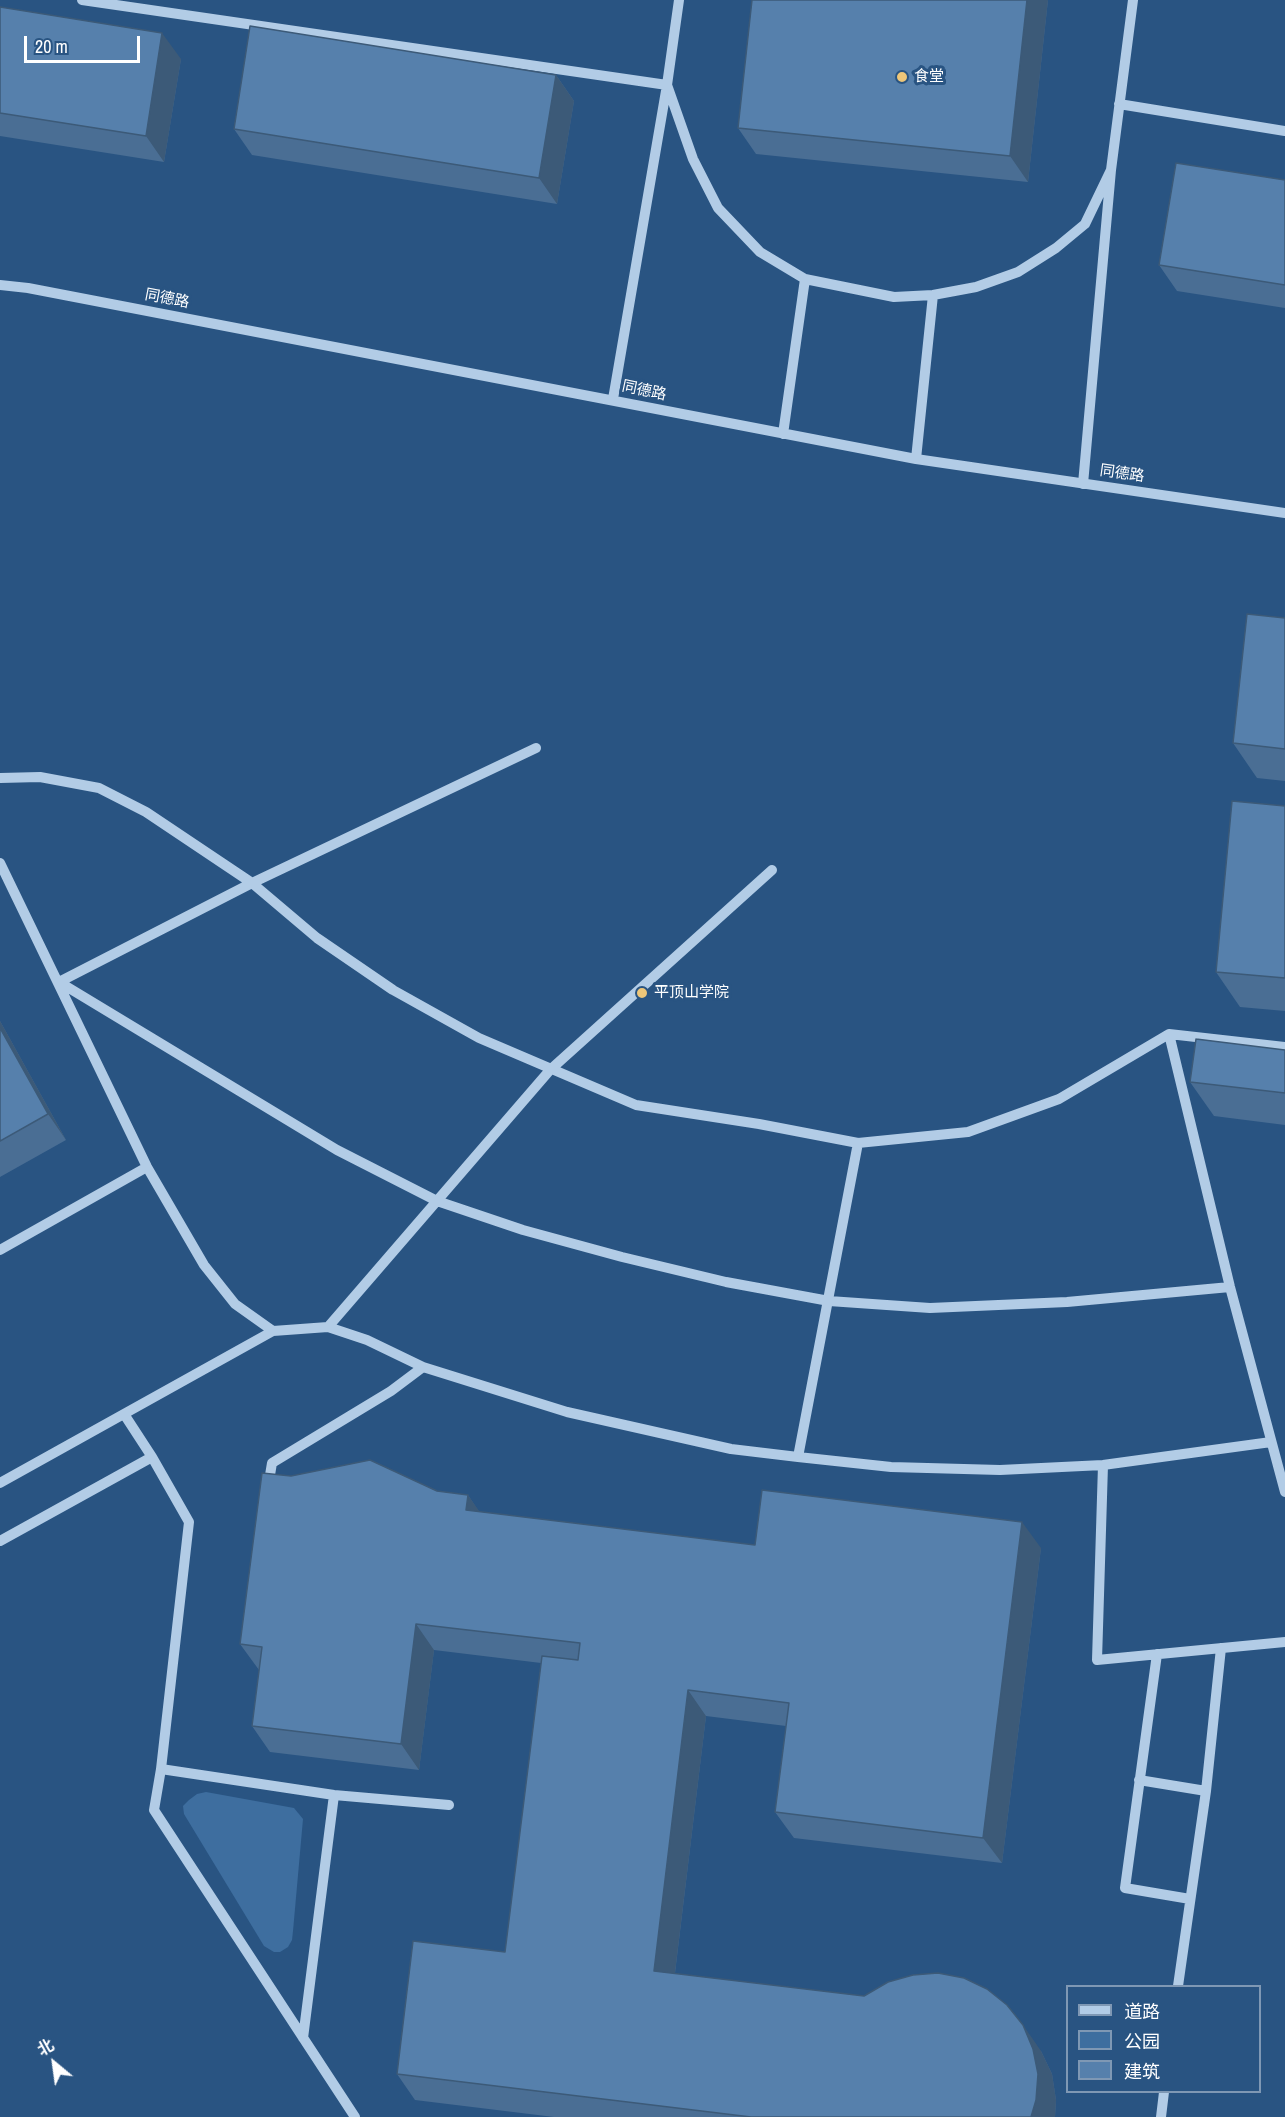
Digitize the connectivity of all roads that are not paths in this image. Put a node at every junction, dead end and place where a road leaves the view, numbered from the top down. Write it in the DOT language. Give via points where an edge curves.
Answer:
graph roads {
  1 [pos="82,0"];
  2 [pos="679,0"];
  3 [pos="1132,0"];
  4 [pos="667,85"];
  5 [pos="1119,104"];
  6 [pos="1285,131"];
  7 [pos="1111,170"];
  8 [pos="805,279"];
  9 [pos="0,285"];
  10 [pos="933,296"];
  11 [pos="613,399"];
  12 [pos="783,434"];
  13 [pos="916,459"];
  14 [pos="1083,484"];
  15 [pos="1285,513"];
  16 [pos="536,748"];
  17 [pos="0,778"];
  18 [pos="0,863"];
  19 [pos="772,870"];
  20 [pos="252,883"];
  21 [pos="59,981"];
  22 [pos="1169,1034"];
  23 [pos="1285,1047"];
  24 [pos="550,1070"];
  25 [pos="858,1143"];
  26 [pos="147,1167"];
  27 [pos="437,1201"];
  28 [pos="0,1250"];
  29 [pos="1230,1287"];
  30 [pos="829,1301"];
  31 [pos="328,1327"];
  32 [pos="273,1330"];
  33 [pos="423,1367"];
  34 [pos="124,1414"];
  35 [pos="1271,1442"];
  36 [pos="152,1457"];
  37 [pos="798,1457"];
  38 [pos="1102,1465"];
  39 [pos="0,1483"];
  40 [pos="1285,1492"];
  41 [pos="266,1496"];
  42 [pos="0,1541"];
  43 [pos="1285,1642"];
  44 [pos="1221,1648"];
  45 [pos="1156,1654"];
  46 [pos="161,1769"];
  47 [pos="1139,1780"];
  48 [pos="1206,1791"];
  49 [pos="334,1794"];
  50 [pos="449,1805"];
  51 [pos="1190,1899"];
  52 [pos="1178,1985"];
  53 [pos="303,2038"];
  54 [pos="1164,2093"];
  55 [pos="355,2117"];
  56 [pos="1161,2117"];
  1 -- 4 [label="street"];
  2 -- 4 [label="street"];
  3 -- 5 [label="street"];
  4 -- 8 [label="street" via="693,159 718,208 760,252"];
  4 -- 11 [label="street"];
  5 -- 6 [label="street"];
  5 -- 7 [label="street"];
  7 -- 10 [label="street" via="1085,224 1056,248 1018,272 976,287"];
  7 -- 14 [label="street"];
  8 -- 10 [label="street" via="894,297"];
  8 -- 12 [label="street"];
  9 -- 11 [label="street, 同德路"];
  10 -- 13 [label="street"];
  11 -- 12 [label="street, 同德路"];
  12 -- 13 [label="street, 同德路"];
  13 -- 14 [label="street, 同德路"];
  14 -- 15 [label="street, 同德路"];
  16 -- 20 [label="street"];
  17 -- 20 [label="street" via="40,777 99,788 146,812"];
  18 -- 21 [label="street"];
  19 -- 24 [label="street"];
  20 -- 21 [label="street"];
  20 -- 24 [label="street" via="317,938 393,990 479,1038"];
  21 -- 26 [label="street"];
  21 -- 27 [label="street" via="337,1150"];
  22 -- 23 [label="street"];
  22 -- 25 [label="street" via="1059,1099 968,1132"];
  22 -- 29 [label="street"];
  24 -- 25 [label="street" via="636,1105"];
  24 -- 27 [label="street"];
  25 -- 30 [label="street"];
  26 -- 28 [label="street"];
  26 -- 32 [label="street" via="204,1265 235,1304"];
  27 -- 30 [label="street" via="622,1257"];
  27 -- 31 [label="street"];
  29 -- 30 [label="street" via="1067,1302 930,1308"];
  29 -- 35 [label="street"];
  30 -- 37 [label="street"];
  31 -- 32 [label="street"];
  31 -- 33 [label="street" via="367,1340"];
  32 -- 34 [label="street"];
  33 -- 37 [label="street" via="567,1412 731,1449"];
  33 -- 41 [label="street" via="391,1391 272,1463"];
  34 -- 36 [label="street"];
  34 -- 39 [label="street"];
  35 -- 38 [label="street"];
  35 -- 40 [label="street"];
  36 -- 42 [label="street"];
  36 -- 46 [label="street" via="189,1522"];
  37 -- 38 [label="street" via="902,1467 1000,1470"];
  38 -- 45 [label="street" via="1097,1660"];
  43 -- 44 [label="street"];
  44 -- 45 [label="street"];
  44 -- 48 [label="street"];
  45 -- 47 [label="street"];
  46 -- 49 [label="street"];
  46 -- 53 [label="street" via="154,1810"];
  47 -- 48 [label="street"];
  47 -- 51 [label="street" via="1125,1888"];
  48 -- 51 [label="street"];
  49 -- 50 [label="street"];
  49 -- 53 [label="street"];
  51 -- 52 [label="street"];
  53 -- 55 [label="street"];
  54 -- 56 [label="street"];
}
